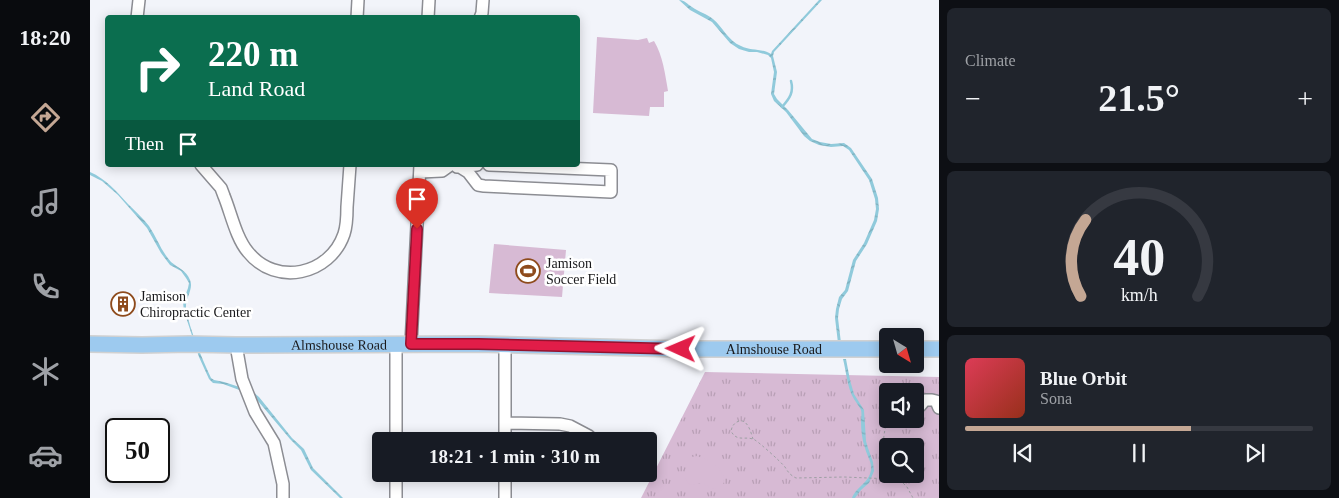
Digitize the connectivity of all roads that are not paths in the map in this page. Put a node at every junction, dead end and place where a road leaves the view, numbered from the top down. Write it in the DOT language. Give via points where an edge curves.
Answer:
graph roads {
  1 [pos="139,0"];
  2 [pos="358,0"];
  3 [pos="429,0"];
  4 [pos="483,0"];
  5 [pos="137,15"];
  6 [pos="357,15"];
  7 [pos="428,15"];
  8 [pos="481,15"];
  9 [pos="204,167"];
  10 [pos="350,167"];
  11 [pos="452,167"];
  12 [pos="456,167"];
  13 [pos="538,167"];
  14 [pos="420,169"];
  15 [pos="90,344"];
  16 [pos="403,344"];
  17 [pos="236,345"];
  18 [pos="505,345"];
  19 [pos="879,349"];
  20 [pos="924,349"];
  21 [pos="939,349"];
  22 [pos="924,401"];
  23 [pos="939,408"];
  24 [pos="505,423"];
  25 [pos="397,432"];
  26 [pos="505,432"];
  27 [pos="582,432"];
  28 [pos="396,482"];
  29 [pos="505,482"];
  30 [pos="283,498"];
  31 [pos="396,498"];
  32 [pos="504,498"];
  1 -- 5 [label="street"];
  2 -- 6 [label="street"];
  3 -- 7 [label="street"];
  4 -- 8 [label="street"];
  9 -- 10 [label="street" via="221,188 240,241 249,254 270,269 291,273 322,263 340,242 347,221"];
  11 -- 14 [label="street" via="442,171"];
  12 -- 13 [label="street" via="468,172 478,185 484,186 611,192 611,170"];
  14 -- 16 [label="street"];
  15 -- 17 [label="main road, Almshouse Road"];
  16 -- 17 [label="main road, Almshouse Road"];
  16 -- 18 [label="main road, Almshouse Road"];
  16 -- 25 [label="street"];
  17 -- 30 [label="street" via="242,379 255,412 274,443"];
  18 -- 19 [label="main road, Almshouse Road"];
  18 -- 24 [label="street"];
  20 -- 21 [label="main road"];
  22 -- 23 [label="street" via="932,400"];
  24 -- 26 [label="street"];
  24 -- 27 [label="street" via="560,424"];
  28 -- 31 [label="street"];
  29 -- 32 [label="street"];
}
